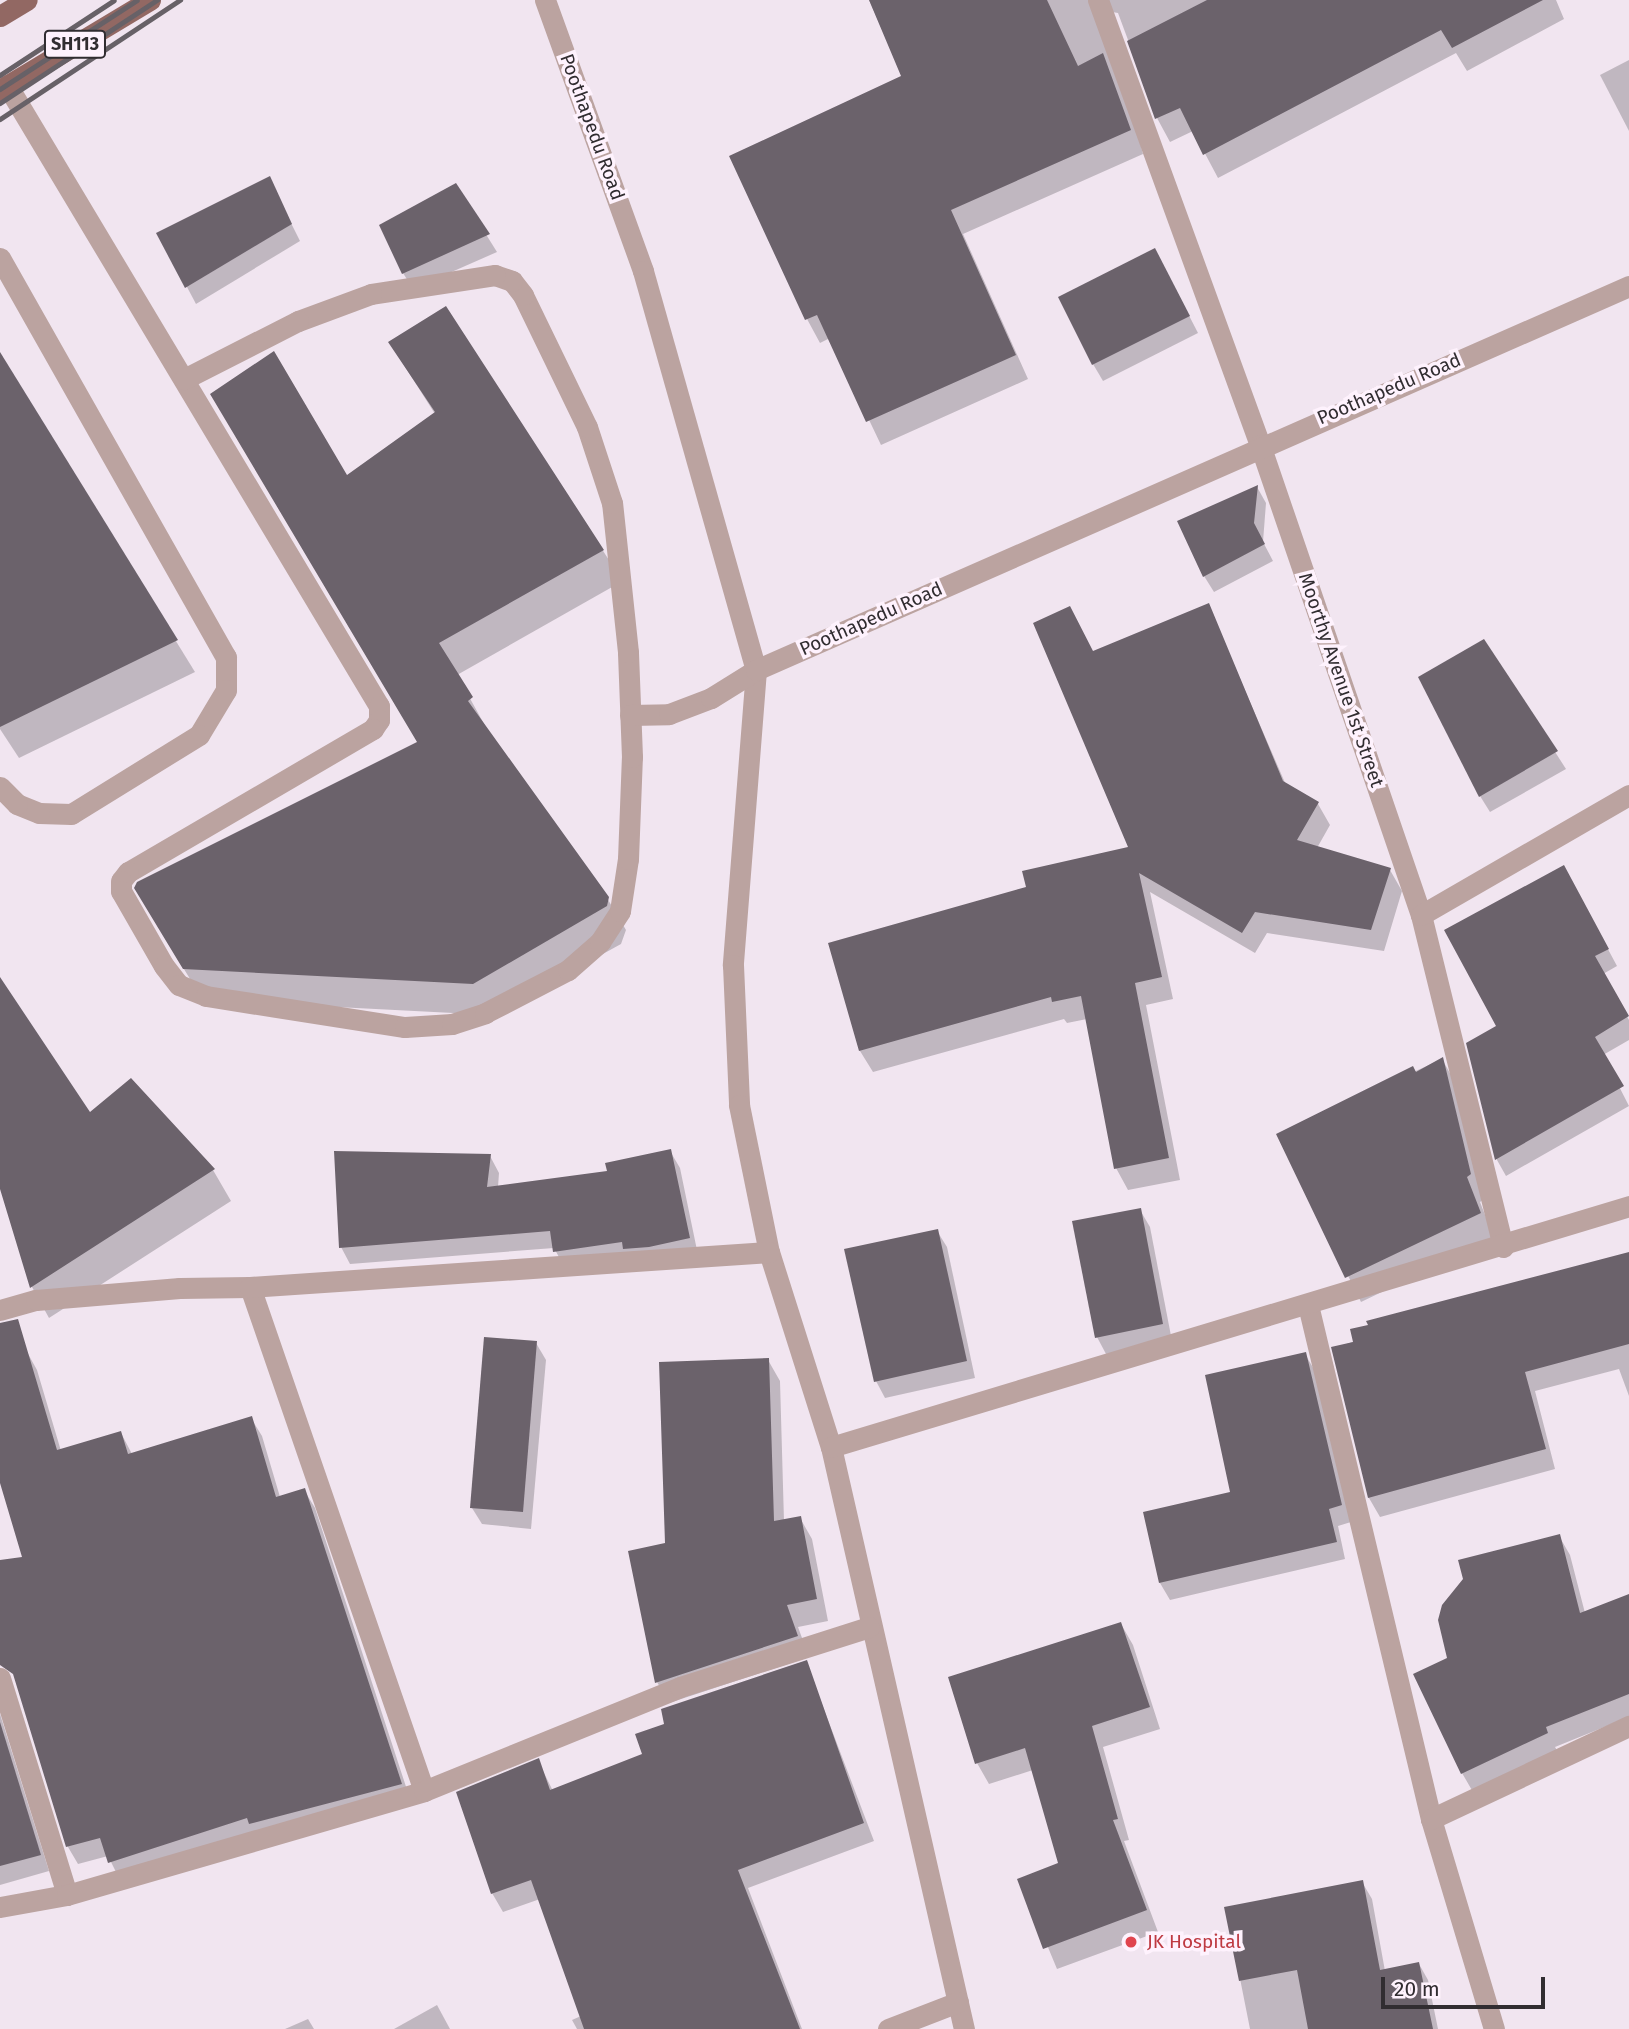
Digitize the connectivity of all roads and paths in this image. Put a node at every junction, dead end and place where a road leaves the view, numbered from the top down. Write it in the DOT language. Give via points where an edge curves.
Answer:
graph roads {
  1 [pos="27,0"];
  2 [pos="150,0"];
  3 [pos="545,0"];
  4 [pos="1100,1"];
  5 [pos="0,16"];
  6 [pos="3,88"];
  7 [pos="2,267"];
  8 [pos="1629,286"];
  9 [pos="184,379"];
  10 [pos="1260,445"];
  11 [pos="757,670"];
  12 [pos="630,715"];
  13 [pos="0,788"];
  14 [pos="1629,794"];
  15 [pos="1421,915"];
  16 [pos="1629,1206"];
  17 [pos="1503,1247"];
  18 [pos="769,1252"];
  19 [pos="250,1287"];
  20 [pos="1308,1305"];
  21 [pos="0,1310"];
  22 [pos="831,1447"];
  23 [pos="869,1627"];
  24 [pos="0,1678"];
  25 [pos="1629,1726"];
  26 [pos="424,1791"];
  27 [pos="1431,1819"];
  28 [pos="68,1895"];
  29 [pos="0,1908"];
  30 [pos="958,2002"];
  31 [pos="888,2029"];
  32 [pos="964,2029"];
  33 [pos="1494,2029"];
  1 -- 5 [label="main road"];
  2 -- 6 [label="main road, SH113"];
  3 -- 11 [label="street, Poothapedu Road" via="643,271"];
  4 -- 10 [label="street, Moorthy Avenue 1st Street"];
  6 -- 9 [label="street"];
  7 -- 13 [label="street" via="226,657 226,690 199,735 71,814 40,813 17,804"];
  8 -- 10 [label="street, Poothapedu Road"];
  9 -- 12 [label="street" via="298,321 371,294 495,275 512,281 587,427 612,503"];
  9 -- 12 [label="street" via="376,697 379,720 373,729 128,872 121,881 121,891 179,985 206,996 405,1027 452,1024 485,1013 568,970 600,942 620,911 628,859"];
  10 -- 11 [label="street, Poothapedu Road"];
  10 -- 15 [label="street, Moorthy Avenue 1st Street"];
  11 -- 12 [label="street" via="711,698 669,714"];
  11 -- 18 [label="street" via="733,965 739,1105"];
  14 -- 15 [label="street"];
  15 -- 17 [label="street, Moorthy Avenue 1st Street"];
  16 -- 17 [label="street"];
  17 -- 20 [label="street"];
  18 -- 19 [label="street"];
  18 -- 22 [label="street"];
  19 -- 21 [label="street" via="36,1300"];
  19 -- 26 [label="street"];
  20 -- 22 [label="street"];
  20 -- 27 [label="street"];
  22 -- 23 [label="street"];
  23 -- 26 [label="street" via="680,1687"];
  23 -- 30 [label="street"];
  24 -- 28 [label="street"];
  25 -- 27 [label="street"];
  26 -- 28 [label="street"];
  27 -- 33 [label="street"];
  28 -- 29 [label="street"];
  30 -- 31 [label="street"];
  30 -- 32 [label="street"];
}
